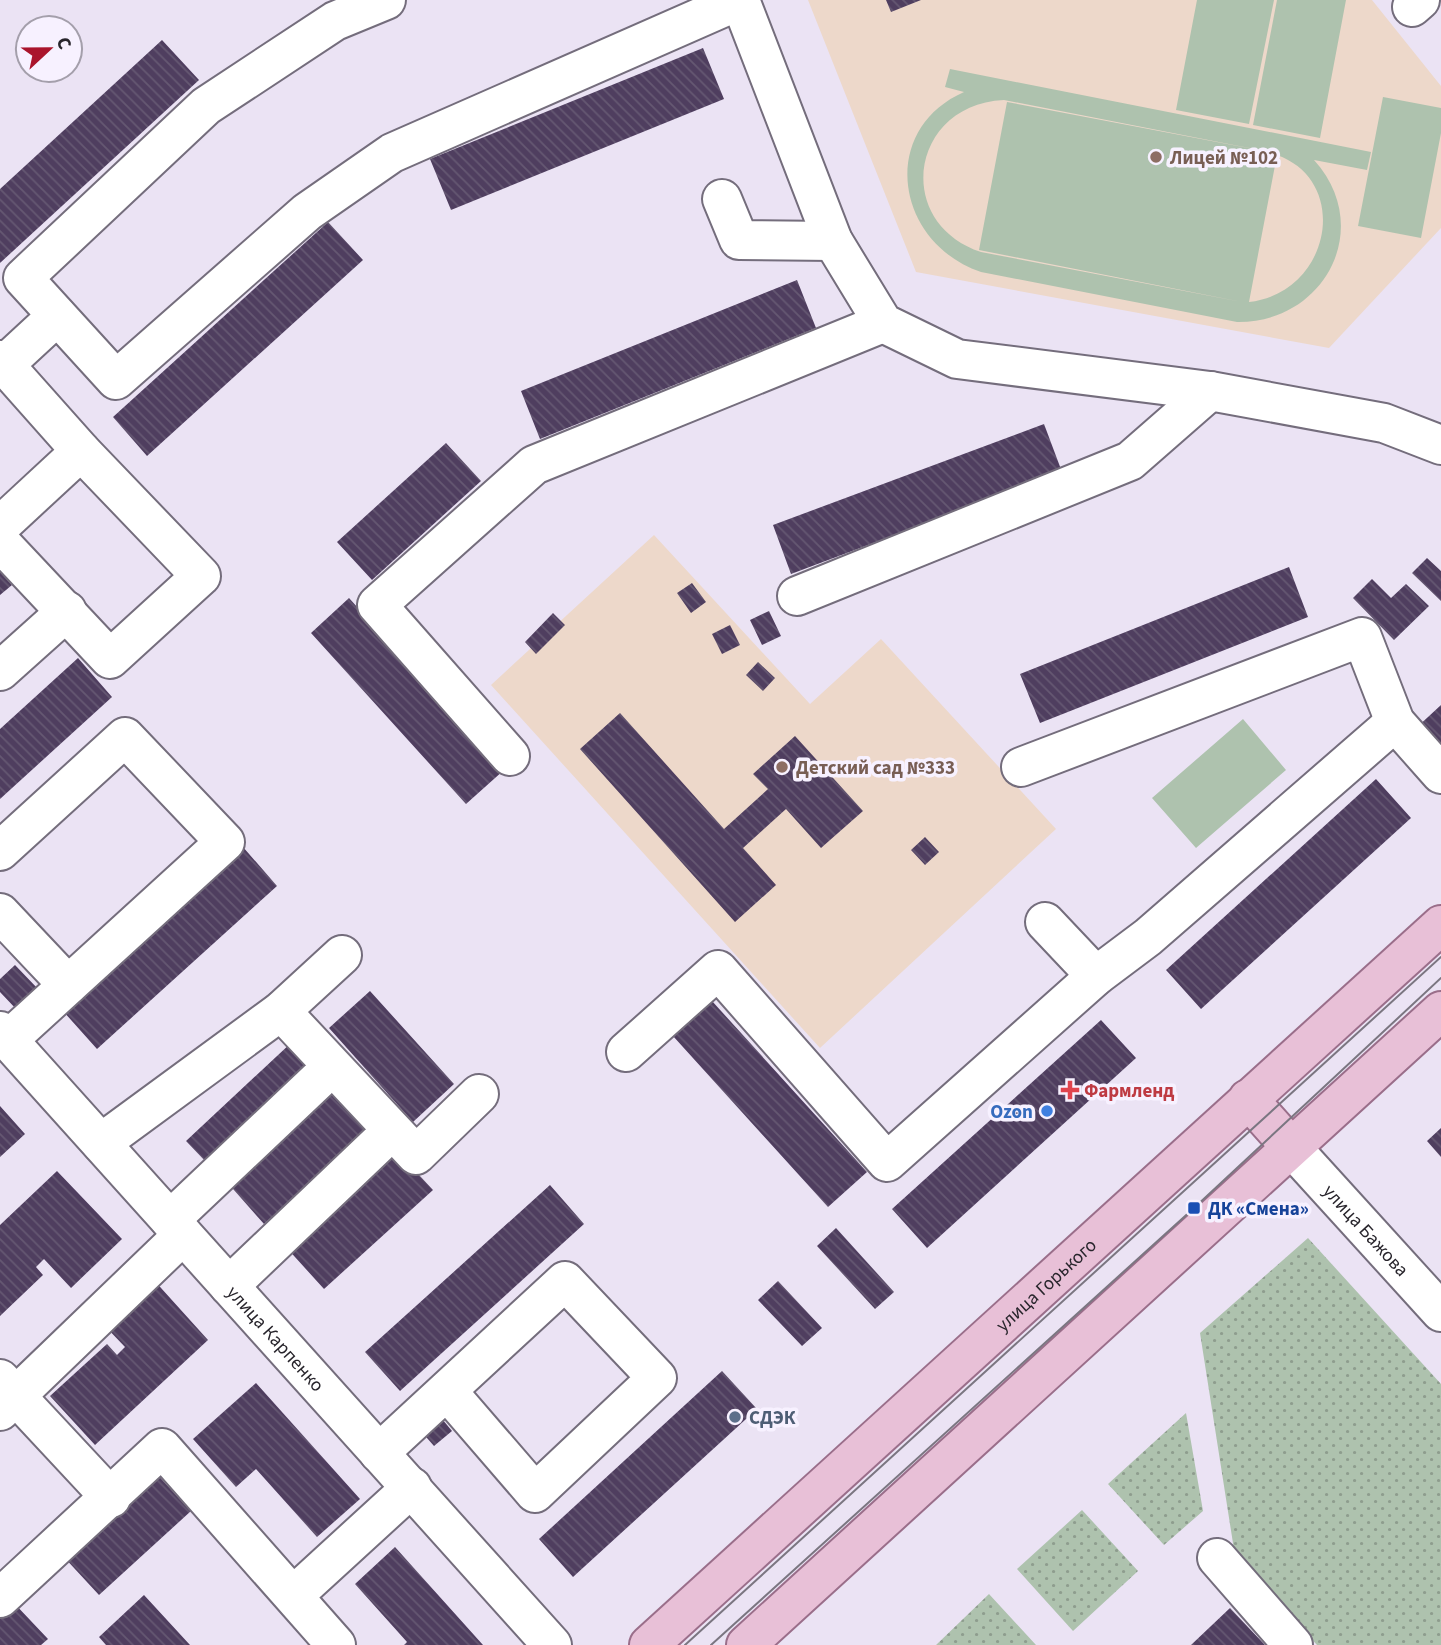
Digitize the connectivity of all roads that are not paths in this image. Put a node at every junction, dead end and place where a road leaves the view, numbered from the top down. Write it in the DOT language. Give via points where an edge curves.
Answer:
graph roads {
  1 [pos="386,0"];
  2 [pos="740,0"];
  3 [pos="722,199"];
  4 [pos="833,240"];
  5 [pos="58,316"];
  6 [pos="883,323"];
  7 [pos="2,363"];
  8 [pos="1210,391"];
  9 [pos="1441,445"];
  10 [pos="81,451"];
  11 [pos="0,526"];
  12 [pos="0,542"];
  13 [pos="797,597"];
  14 [pos="66,611"];
  15 [pos="0,671"];
  16 [pos="1395,722"];
  17 [pos="510,757"];
  18 [pos="1021,767"];
  19 [pos="1441,775"];
  20 [pos="0,851"];
  21 [pos="0,913"];
  22 [pos="1045,922"];
  23 [pos="1441,925"];
  24 [pos="342,955"];
  25 [pos="1096,976"];
  26 [pos="68,985"];
  27 [pos="1441,1011"];
  28 [pos="281,1012"];
  29 [pos="4,1036"];
  30 [pos="626,1052"];
  31 [pos="318,1080"];
  32 [pos="479,1094"];
  33 [pos="1248,1099"];
  34 [pos="101,1143"];
  35 [pos="378,1144"];
  36 [pos="1291,1147"];
  37 [pos="176,1227"];
  38 [pos="229,1286"];
  39 [pos="1441,1312"];
  40 [pos="447,1391"];
  41 [pos="5,1396"];
  42 [pos="379,1453"];
  43 [pos="412,1487"];
  44 [pos="111,1498"];
  45 [pos="1217,1558"];
  46 [pos="295,1595"];
  47 [pos="0,1598"];
  48 [pos="336,1645"];
  49 [pos="552,1645"];
  50 [pos="649,1645"];
  51 [pos="746,1645"];
  52 [pos="1293,1645"];
  1 -- 5 [label="street" via="335,21 206,106 23,278"];
  2 -- 4 [label="street"];
  2 -- 5 [label="street" via="392,153 307,212 116,380"];
  3 -- 4 [label="street" via="739,240"];
  4 -- 6 [label="street"];
  5 -- 7 [label="street"];
  6 -- 8 [label="street" via="957,359"];
  6 -- 17 [label="street" via="534,465 377,605"];
  7 -- 10 [label="street"];
  8 -- 9 [label="street" via="1384,423"];
  8 -- 13 [label="street" via="1130,461"];
  10 -- 11 [label="street"];
  10 -- 14 [label="street" via="201,576 110,659"];
  12 -- 14 [label="street"];
  14 -- 15 [label="street"];
  16 -- 18 [label="street" via="1362,637"];
  16 -- 19 [label="street"];
  16 -- 25 [label="street" via="1149,937"];
  20 -- 26 [label="street" via="125,737 225,842"];
  21 -- 26 [label="street"];
  22 -- 25 [label="street"];
  23 -- 33 [label="main road, улица Горького"];
  24 -- 28 [label="street"];
  25 -- 30 [label="street" via="887,1162 718,970"];
  26 -- 29 [label="street"];
  27 -- 36 [label="main road"];
  28 -- 32 [label="street" via="416,1155"];
  28 -- 34 [label="street"];
  29 -- 34 [label="street, улица Карпенко"];
  31 -- 37 [label="street"];
  33 -- 36 [label="main road"];
  33 -- 50 [label="main road, улица Горького"];
  34 -- 37 [label="street, улица Карпенко"];
  35 -- 38 [label="street"];
  36 -- 39 [label="street, улица Бажова"];
  36 -- 51 [label="main road"];
  37 -- 38 [label="street, улица Карпенко"];
  37 -- 41 [label="street"];
  38 -- 42 [label="street, улица Карпенко"];
  40 -- 40 [label="street" via="536,1493 657,1378 565,1281"];
  40 -- 42 [label="street"];
  41 -- 44 [label="street"];
  42 -- 43 [label="street, улица Карпенко"];
  43 -- 46 [label="street"];
  43 -- 49 [label="street, улица Карпенко"];
  44 -- 46 [label="street" via="162,1448"];
  44 -- 47 [label="street"];
  45 -- 52 [label="street"];
  46 -- 48 [label="street"];
}
